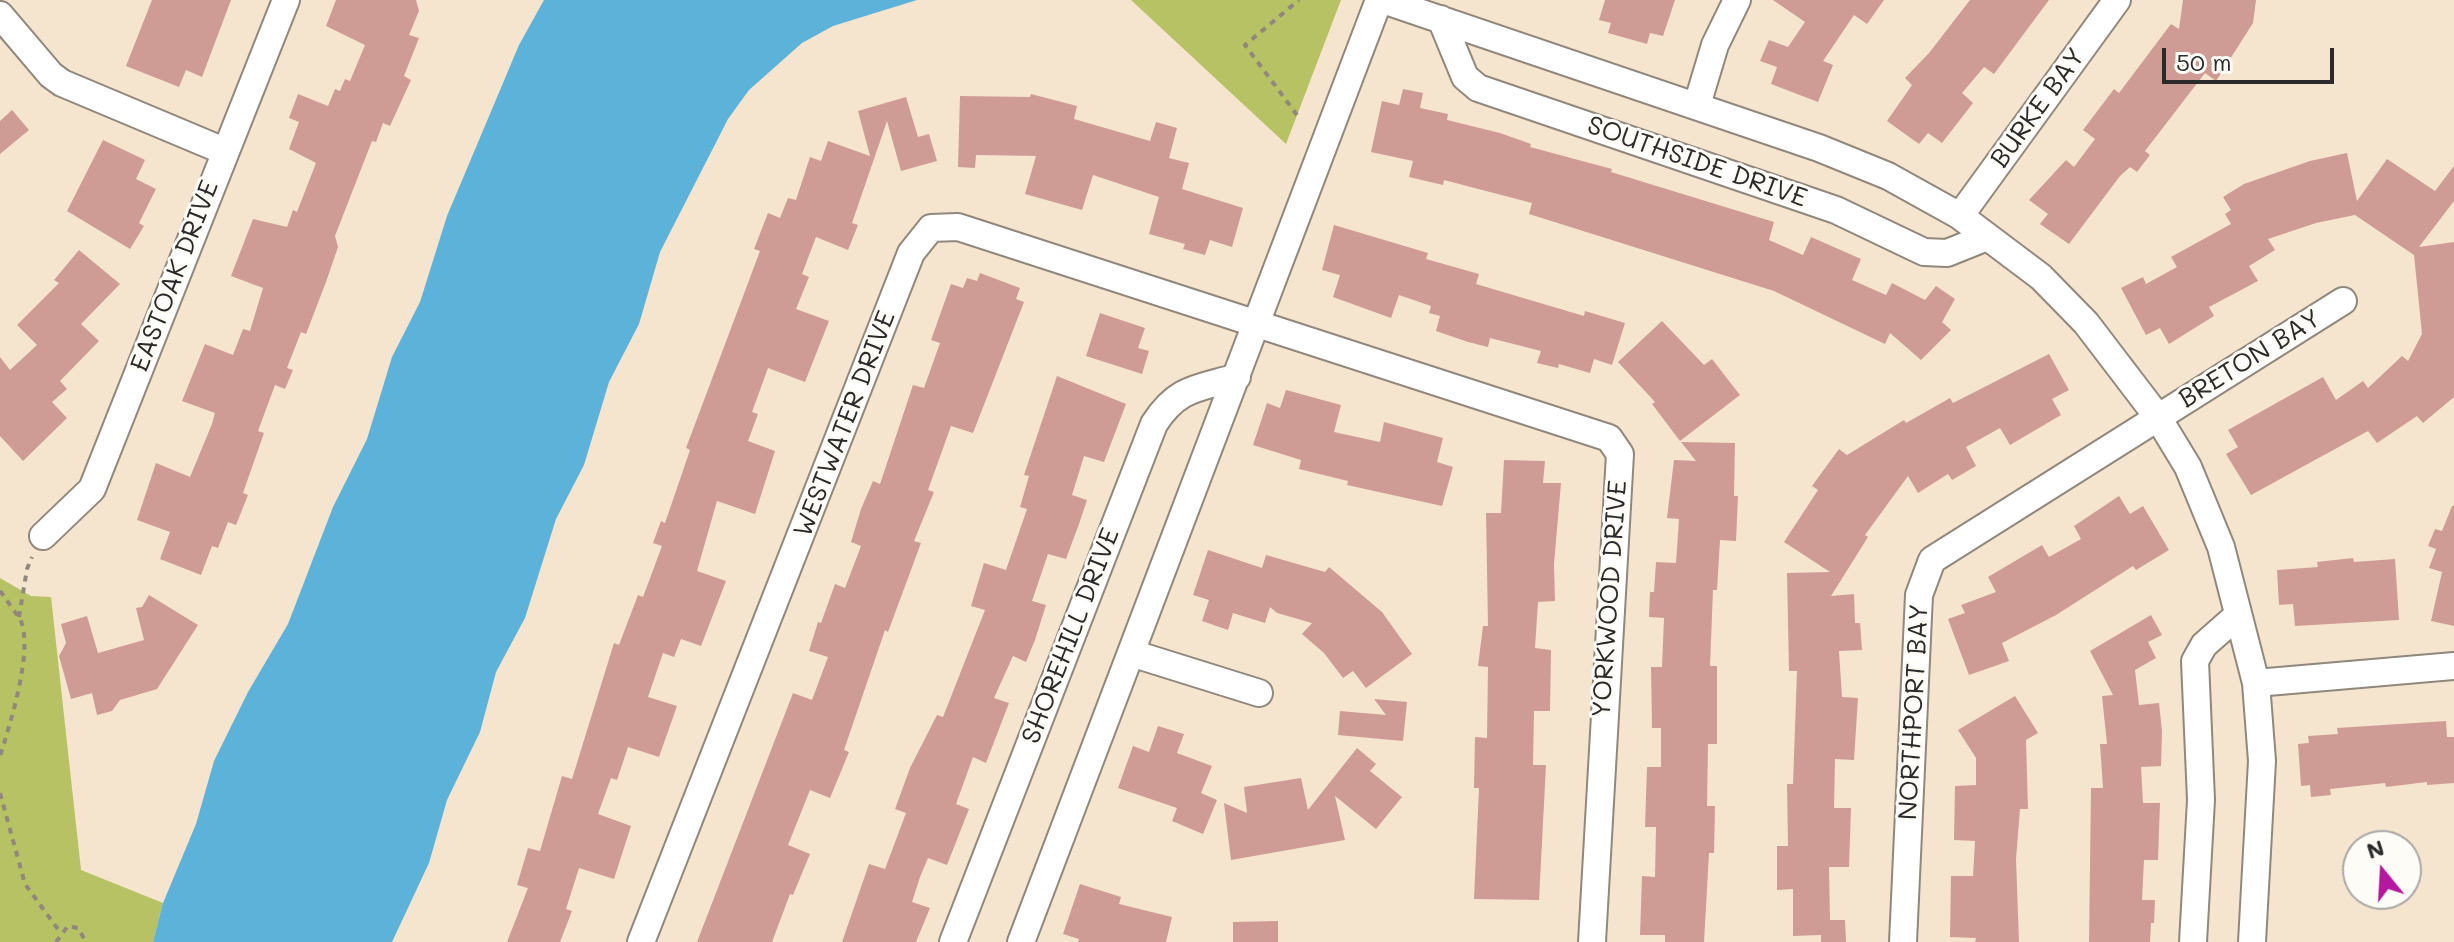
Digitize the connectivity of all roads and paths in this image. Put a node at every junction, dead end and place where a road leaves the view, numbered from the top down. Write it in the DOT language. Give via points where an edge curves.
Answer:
graph roads {
  1 [pos="286,0"];
  2 [pos="1299,0"];
  3 [pos="1381,0"];
  4 [pos="1737,0"];
  5 [pos="2117,0"];
  6 [pos="0,15"];
  7 [pos="1441,19"];
  8 [pos="1697,105"];
  9 [pos="1297,115"];
  10 [pos="224,151"];
  11 [pos="1960,216"];
  12 [pos="1987,237"];
  13 [pos="2343,301"];
  14 [pos="1256,325"];
  15 [pos="1237,377"];
  16 [pos="2157,416"];
  17 [pos="43,536"];
  18 [pos="0,591"];
  19 [pos="2238,615"];
  20 [pos="19,617"];
  21 [pos="1131,653"];
  22 [pos="2454,666"];
  23 [pos="2256,683"];
  24 [pos="1259,693"];
  25 [pos="0,756"];
  26 [pos="0,793"];
  27 [pos="1,807"];
  28 [pos="60,932"];
  29 [pos="56,942"];
  30 [pos="86,942"];
  31 [pos="641,942"];
  32 [pos="953,942"];
  33 [pos="1021,942"];
  34 [pos="1592,942"];
  35 [pos="1903,942"];
  36 [pos="2193,942"];
  37 [pos="2252,942"];
  1 -- 10 [label="street, EASTOAK DRIVE"];
  2 -- 9 [label="path" via="1245,45"];
  3 -- 7 [label="street, SOUTHSIDE DRIVE"];
  3 -- 14 [label="street"];
  4 -- 8 [label="street" via="1715,45"];
  5 -- 11 [label="street, BURKE BAY"];
  6 -- 10 [label="street" via="62,83"];
  7 -- 8 [label="street, SOUTHSIDE DRIVE"];
  7 -- 12 [label="street, SOUTHSIDE DRIVE" via="1465,77 1478,88 1836,210 1924,252 1947,253"];
  8 -- 11 [label="street, SOUTHSIDE DRIVE" via="1857,162"];
  10 -- 17 [label="street, EASTOAK DRIVE" via="92,489"];
  11 -- 12 [label="street, SOUTHSIDE DRIVE"];
  12 -- 16 [label="street, SOUTHSIDE DRIVE" via="2041,277 2086,323"];
  13 -- 16 [label="street, BRETON BAY"];
  14 -- 15 [label="street"];
  14 -- 31 [label="street, WESTWATER DRIVE" via="991,236 958,227 931,228 911,253"];
  14 -- 34 [label="street, YORKWOOD DRIVE" via="1609,438 1620,454"];
  15 -- 21 [label="street"];
  15 -- 32 [label="street, SHOREHILL DRIVE" via="1182,394 1168,402 1154,424"];
  16 -- 19 [label="street, SOUTHSIDE DRIVE" via="2188,467 2221,547"];
  16 -- 35 [label="street, NORTHPORT BAY" via="1953,544 1926,570 1919,595"];
  17 -- 20 [label="path" via="27,569"];
  18 -- 20 [label="path"];
  19 -- 23 [label="street, SOUTHSIDE DRIVE"];
  19 -- 36 [label="street" via="2204,645 2195,661 2201,800"];
  20 -- 25 [label="path" via="24,658"];
  21 -- 24 [label="street"];
  21 -- 33 [label="street"];
  22 -- 23 [label="street"];
  23 -- 37 [label="street, SOUTHSIDE DRIVE" via="2262,761"];
  26 -- 27 [label="path"];
  27 -- 28 [label="path" via="25,884"];
  28 -- 29 [label="path"];
  28 -- 30 [label="path" via="68,926 78,928"];
}
